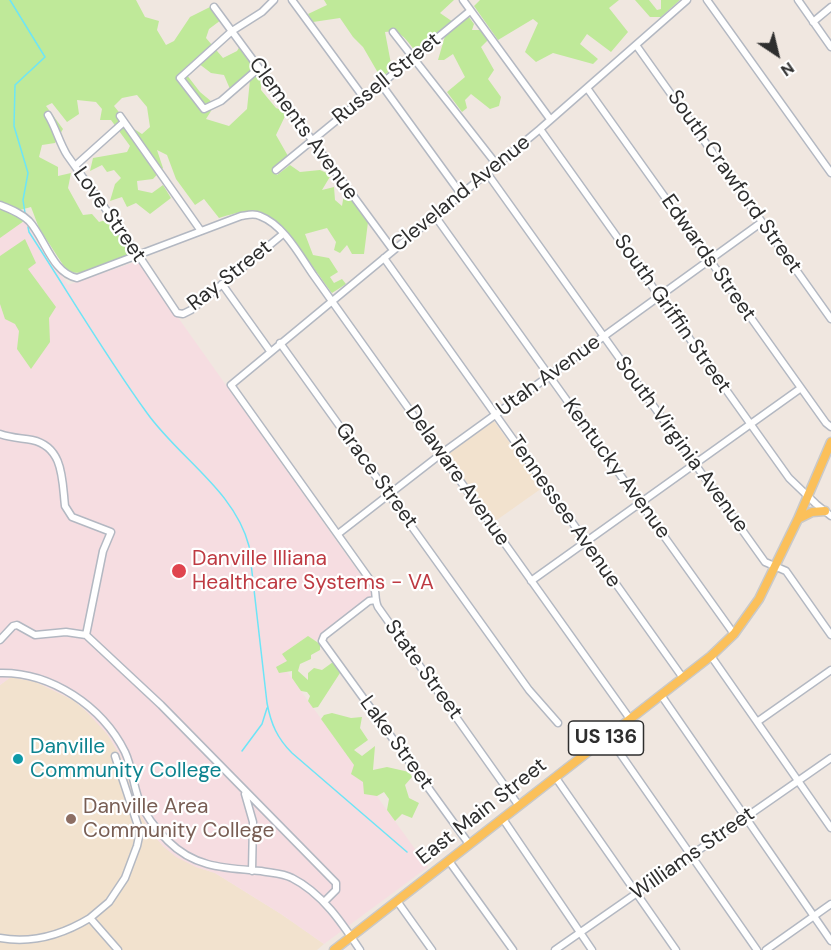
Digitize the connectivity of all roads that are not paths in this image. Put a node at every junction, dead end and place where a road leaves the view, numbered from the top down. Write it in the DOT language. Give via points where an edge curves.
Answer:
graph roads {
  1 [pos="274,0"];
  2 [pos="292,0"];
  3 [pos="463,0"];
  4 [pos="687,0"];
  5 [pos="707,0"];
  6 [pos="798,0"];
  7 [pos="214,7"];
  8 [pos="831,7"];
  9 [pos="470,11"];
  10 [pos="813,22"];
  11 [pos="232,31"];
  12 [pos="393,32"];
  13 [pos="636,45"];
  14 [pos="831,47"];
  15 [pos="414,57"];
  16 [pos="259,68"];
  17 [pos="381,84"];
  18 [pos="587,88"];
  19 [pos="364,98"];
  20 [pos="48,115"];
  21 [pos="550,119"];
  22 [pos="540,129"];
  23 [pos="312,141"];
  24 [pos="497,165"];
  25 [pos="75,166"];
  26 [pos="276,170"];
  27 [pos="487,173"];
  28 [pos="831,173"];
  29 [pos="461,194"];
  30 [pos="0,205"];
  31 [pos="435,216"];
  32 [pos="762,222"];
  33 [pos="201,231"];
  34 [pos="283,234"];
  35 [pos="393,250"];
  36 [pos="139,256"];
  37 [pos="384,258"];
  38 [pos="710,260"];
  39 [pos="222,284"];
  40 [pos="659,296"];
  41 [pos="332,301"];
  42 [pos="177,313"];
  43 [pos="831,319"];
  44 [pos="603,337"];
  45 [pos="280,343"];
  46 [pos="270,351"];
  47 [pos="549,376"];
  48 [pos="231,385"];
  49 [pos="801,388"];
  50 [pos="495,415"];
  51 [pos="750,423"];
  52 [pos="831,427"];
  53 [pos="0,434"];
  54 [pos="831,442"];
  55 [pos="441,454"];
  56 [pos="694,463"];
  57 [pos="389,494"];
  58 [pos="808,496"];
  59 [pos="640,503"];
  60 [pos="828,513"];
  61 [pos="798,519"];
  62 [pos="338,534"];
  63 [pos="585,541"];
  64 [pos="775,566"];
  65 [pos="531,581"];
  66 [pos="375,600"];
  67 [pos="734,634"];
  68 [pos="86,635"];
  69 [pos="831,635"];
  70 [pos="0,640"];
  71 [pos="711,656"];
  72 [pos="831,670"];
  73 [pos="0,673"];
  74 [pos="683,678"];
  75 [pos="661,694"];
  76 [pos="630,719"];
  77 [pos="757,722"];
  78 [pos="558,723"];
  79 [pos="609,736"];
  80 [pos="115,756"];
  81 [pos="831,758"];
  82 [pos="556,778"];
  83 [pos="798,782"];
  84 [pos="244,790"];
  85 [pos="519,806"];
  86 [pos="746,818"];
  87 [pos="503,819"];
  88 [pos="831,828"];
  89 [pos="469,844"];
  90 [pos="692,855"];
  91 [pos="449,861"];
  92 [pos="252,871"];
  93 [pos="636,893"];
  94 [pos="397,901"];
  95 [pos="324,902"];
  96 [pos="831,904"];
  97 [pos="814,916"];
  98 [pos="90,918"];
  99 [pos="580,932"];
  100 [pos="351,937"];
  101 [pos="0,938"];
  102 [pos="831,941"];
  103 [pos="118,950"];
  104 [pos="334,950"];
  105 [pos="360,950"];
  106 [pos="432,950"];
  107 [pos="513,950"];
  108 [pos="555,950"];
  109 [pos="592,950"];
  110 [pos="676,950"];
  111 [pos="757,950"];
  112 [pos="766,950"];
  1 -- 11 [label="street"];
  2 -- 19 [label="street"];
  3 -- 9 [label="street"];
  4 -- 13 [label="street, Cleveland Avenue"];
  5 -- 28 [label="street"];
  6 -- 10 [label="street"];
  7 -- 11 [label="street, Clements Avenue"];
  8 -- 10 [label="street"];
  9 -- 15 [label="street, Russell Street"];
  9 -- 21 [label="street"];
  10 -- 14 [label="street"];
  11 -- 16 [label="street, Clements Avenue"];
  11 -- 16 [label="street" via="180,78 204,109 221,101"];
  12 -- 15 [label="street"];
  13 -- 18 [label="street, Cleveland Avenue"];
  13 -- 32 [label="street, South Crawford Street"];
  15 -- 17 [label="street, Russell Street"];
  15 -- 24 [label="street"];
  16 -- 23 [label="street, Clements Avenue"];
  17 -- 19 [label="street, Russell Street"];
  17 -- 29 [label="street"];
  18 -- 21 [label="street, Cleveland Avenue"];
  18 -- 38 [label="street, Edwards Street"];
  19 -- 23 [label="street, Russell Street"];
  20 -- 25 [label="street, Love Street"];
  21 -- 22 [label="street, Cleveland Avenue"];
  22 -- 24 [label="street, Cleveland Avenue"];
  22 -- 40 [label="street, South Griffin Street"];
  23 -- 26 [label="street, Russell Street"];
  23 -- 35 [label="street, Clements Avenue"];
  24 -- 27 [label="street, Cleveland Avenue"];
  25 -- 33 [label="street" via="122,119"];
  25 -- 36 [label="street, Love Street"];
  27 -- 29 [label="street, Cleveland Avenue"];
  27 -- 44 [label="street, South Virginia Avenue"];
  29 -- 31 [label="street, Cleveland Avenue"];
  30 -- 36 [label="street" via="27,219 70,277"];
  31 -- 35 [label="street, Cleveland Avenue"];
  31 -- 47 [label="street, Kentucky Avenue"];
  32 -- 38 [label="street, Utah Avenue"];
  32 -- 43 [label="street, South Crawford Street"];
  33 -- 34 [label="street" via="253,214"];
  33 -- 36 [label="street"];
  34 -- 39 [label="street, Ray Street"];
  34 -- 41 [label="street, Delaware Avenue"];
  35 -- 37 [label="street, Cleveland Avenue"];
  36 -- 42 [label="street, Love Street"];
  37 -- 41 [label="street, Cleveland Avenue"];
  37 -- 50 [label="street, Tennessee Avenue"];
  38 -- 40 [label="street, Utah Avenue"];
  38 -- 49 [label="street, Edwards Street"];
  39 -- 42 [label="street, Ray Street" via="191,310"];
  39 -- 46 [label="street"];
  40 -- 44 [label="street, Utah Avenue"];
  40 -- 51 [label="street, South Griffin Street"];
  41 -- 45 [label="street, Cleveland Avenue"];
  41 -- 55 [label="street, Delaware Avenue"];
  44 -- 47 [label="street, Utah Avenue"];
  44 -- 56 [label="street, South Virginia Avenue"];
  45 -- 46 [label="street, Cleveland Avenue"];
  45 -- 57 [label="street, Grace Street"];
  46 -- 48 [label="street, Cleveland Avenue"];
  47 -- 50 [label="street, Utah Avenue"];
  47 -- 59 [label="street, Kentucky Avenue"];
  48 -- 62 [label="street, State Street"];
  49 -- 51 [label="street"];
  49 -- 52 [label="street, Edwards Street"];
  50 -- 55 [label="street, Utah Avenue"];
  50 -- 63 [label="street, Tennessee Avenue"];
  51 -- 56 [label="street"];
  51 -- 58 [label="street, South Griffin Street" via="789,478"];
  53 -- 68 [label="street" via="39,441 50,448 58,460 68,512 111,532 103,551"];
  54 -- 58 [label="main road, East Main Street / US 136"];
  55 -- 57 [label="street, Utah Avenue"];
  55 -- 65 [label="street, Delaware Avenue"];
  56 -- 59 [label="street"];
  56 -- 64 [label="street, South Virginia Avenue" via="765,562"];
  57 -- 62 [label="street, Utah Avenue"];
  57 -- 78 [label="street, Grace Street" via="529,690"];
  58 -- 60 [label="street, South Griffin Street"];
  58 -- 61 [label="main road, East Main Street / US 136"];
  59 -- 63 [label="street"];
  59 -- 67 [label="street, Kentucky Avenue"];
  60 -- 61 [label="main road" via="812,512"];
  61 -- 64 [label="main road, East Main Street / US 136"];
  62 -- 66 [label="street, State Street" via="377,591"];
  63 -- 65 [label="street"];
  63 -- 74 [label="street, Tennessee Avenue"];
  64 -- 67 [label="main road, East Main Street / US 136" via="754,607"];
  64 -- 69 [label="street, South Virginia Avenue" via="786,571"];
  65 -- 76 [label="street, Delaware Avenue"];
  66 -- 85 [label="street, State Street"];
  66 -- 89 [label="street, Lake Street" via="322,641"];
  67 -- 71 [label="main road, East Main Street / US 136"];
  68 -- 70 [label="street" via="35,635 17,625"];
  68 -- 84 [label="street"];
  71 -- 74 [label="main road, East Main Street / US 136"];
  71 -- 77 [label="street"];
  72 -- 77 [label="street"];
  73 -- 92 [label="street" via="31,675 58,685 92,709 125,751 139,799 152,823 177,849 216,867"];
  74 -- 75 [label="main road, East Main Street / US 136"];
  75 -- 76 [label="main road, East Main Street / US 136"];
  75 -- 86 [label="street"];
  76 -- 79 [label="main road, East Main Street / US 136"];
  77 -- 83 [label="street"];
  79 -- 82 [label="main road, East Main Street / US 136"];
  79 -- 90 [label="street"];
  80 -- 98 [label="street" via="140,832 124,879 109,902"];
  81 -- 83 [label="street, Williams Street"];
  82 -- 85 [label="main road, East Main Street / US 136"];
  82 -- 93 [label="street"];
  83 -- 86 [label="street, Williams Street"];
  83 -- 88 [label="street"];
  84 -- 92 [label="street" via="253,822"];
  84 -- 95 [label="street" via="336,883 336,890"];
  85 -- 87 [label="main road, East Main Street / US 136"];
  86 -- 90 [label="street, Williams Street"];
  86 -- 97 [label="street"];
  87 -- 89 [label="main road, East Main Street / US 136"];
  87 -- 99 [label="street"];
  89 -- 91 [label="main road, East Main Street / US 136"];
  90 -- 93 [label="street, Williams Street"];
  90 -- 111 [label="street"];
  91 -- 94 [label="main road, East Main Street / US 136"];
  91 -- 107 [label="street"];
  92 -- 95 [label="street" via="292,878"];
  93 -- 99 [label="street, Williams Street"];
  93 -- 110 [label="street"];
  94 -- 100 [label="main road, East Main Street / US 136"];
  94 -- 106 [label="street"];
  95 -- 100 [label="street"];
  96 -- 97 [label="street"];
  97 -- 102 [label="street"];
  97 -- 112 [label="street"];
  98 -- 101 [label="street" via="66,932 42,939"];
  98 -- 103 [label="street"];
  99 -- 108 [label="street, Williams Street"];
  99 -- 109 [label="street"];
  100 -- 104 [label="main road, East Main Street / US 136"];
  100 -- 105 [label="street"];
}
